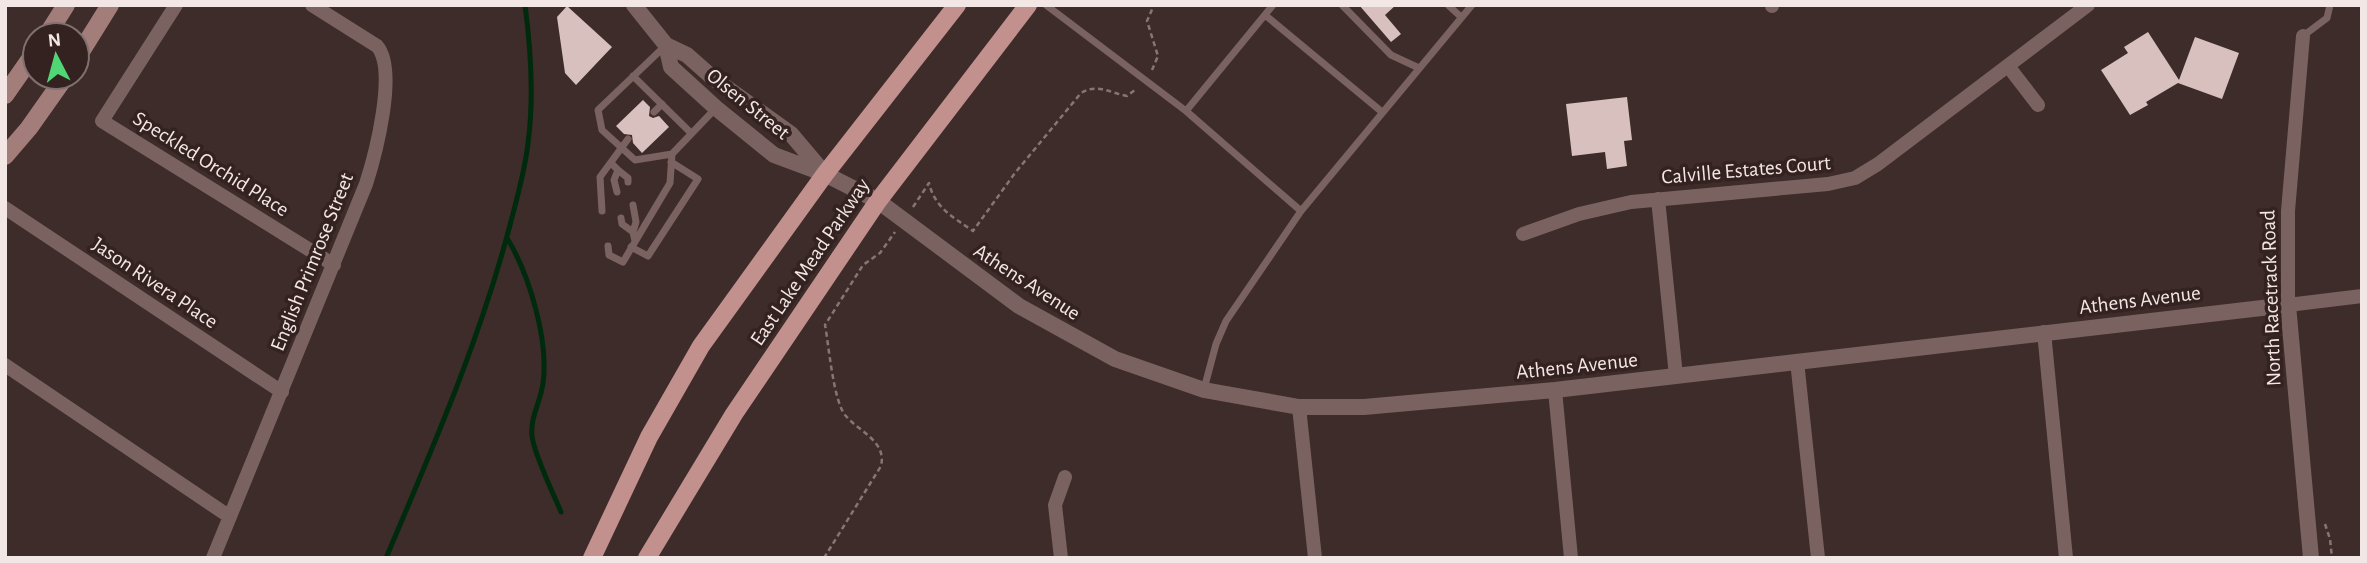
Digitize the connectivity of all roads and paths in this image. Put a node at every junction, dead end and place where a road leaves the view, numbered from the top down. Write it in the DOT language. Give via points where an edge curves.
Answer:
graph roads {
  1 [pos="66,5"];
  2 [pos="110,5"];
  3 [pos="176,5"];
  4 [pos="312,5"];
  5 [pos="634,5"];
  6 [pos="957,5"];
  7 [pos="1028,5"];
  8 [pos="1046,5"];
  9 [pos="1273,5"];
  10 [pos="1342,5"];
  11 [pos="1448,5"];
  12 [pos="1472,5"];
  13 [pos="2088,5"];
  14 [pos="2330,5"];
  15 [pos="1265,15"];
  16 [pos="1461,17"];
  17 [pos="56,21"];
  18 [pos="91,36"];
  19 [pos="2303,37"];
  20 [pos="666,45"];
  21 [pos="2008,66"];
  22 [pos="1419,68"];
  23 [pos="21,72"];
  24 [pos="633,76"];
  25 [pos="55,91"];
  26 [pos="5,95"];
  27 [pos="662,104"];
  28 [pos="2038,105"];
  29 [pos="716,108"];
  30 [pos="1186,111"];
  31 [pos="654,112"];
  32 [pos="1382,112"];
  33 [pos="691,133"];
  34 [pos="628,139"];
  35 [pos="621,147"];
  36 [pos="5,156"];
  37 [pos="671,158"];
  38 [pos="611,163"];
  39 [pos="618,170"];
  40 [pos="825,174"];
  41 [pos="628,182"];
  42 [pos="851,187"];
  43 [pos="617,192"];
  44 [pos="1658,199"];
  45 [pos="878,201"];
  46 [pos="633,205"];
  47 [pos="5,208"];
  48 [pos="603,211"];
  49 [pos="1300,211"];
  50 [pos="621,218"];
  51 [pos="633,232"];
  52 [pos="1523,234"];
  53 [pos="633,244"];
  54 [pos="608,246"];
  55 [pos="334,265"];
  56 [pos="2362,296"];
  57 [pos="2288,304"];
  58 [pos="2044,332"];
  59 [pos="1797,361"];
  60 [pos="5,365"];
  61 [pos="1676,376"];
  62 [pos="1204,390"];
  63 [pos="1555,390"];
  64 [pos="282,392"];
  65 [pos="1299,407"];
  66 [pos="1065,477"];
  67 [pos="230,517"];
  68 [pos="2325,523"];
  69 [pos="212,558"];
  70 [pos="592,558"];
  71 [pos="647,558"];
  72 [pos="1061,558"];
  73 [pos="1315,558"];
  74 [pos="1571,558"];
  75 [pos="1818,558"];
  76 [pos="2066,558"];
  77 [pos="2311,558"];
  78 [pos="2332,558"];
  1 -- 17 [label="main road"];
  2 -- 18 [label="main road"];
  3 -- 55 [label="street, Speckled Orchid Place" via="102,121"];
  4 -- 55 [label="street, English Primrose Street" via="377,46 385,62 376,154"];
  5 -- 20 [label="street, Olsen Street"];
  6 -- 40 [label="main road, East Lake Mead Parkway"];
  7 -- 45 [label="main road, East Lake Mead Parkway"];
  8 -- 30 [label="lane"];
  9 -- 15 [label="lane"];
  10 -- 22 [label="lane" via="1391,55"];
  11 -- 16 [label="lane"];
  12 -- 16 [label="lane"];
  13 -- 21 [label="street, Calville Estates Court"];
  14 -- 19 [label="lane" via="2327,18"];
  15 -- 30 [label="lane"];
  15 -- 32 [label="lane"];
  16 -- 22 [label="lane"];
  19 -- 57 [label="street, North Racetrack Road" via="2288,211"];
  20 -- 24 [label="lane"];
  20 -- 29 [label="street, Olsen Street" via="671,67"];
  20 -- 40 [label="street, Olsen Street" via="687,55 791,134"];
  21 -- 28 [label="street"];
  21 -- 44 [label="street, Calville Estates Court" via="1855,178"];
  22 -- 32 [label="lane"];
  23 -- 26 [label="main road"];
  24 -- 27 [label="lane"];
  24 -- 35 [label="lane" via="598,110 603,130"];
  25 -- 36 [label="main road"];
  27 -- 31 [label="lane"];
  27 -- 33 [label="lane"];
  29 -- 33 [label="lane"];
  29 -- 40 [label="street, Olsen Street" via="774,155"];
  30 -- 49 [label="lane"];
  32 -- 49 [label="lane"];
  33 -- 37 [label="lane"];
  34 -- 35 [label="lane"];
  35 -- 37 [label="lane" via="635,160"];
  35 -- 38 [label="lane"];
  37 -- 53 [label="lane" via="670,183"];
  37 -- 53 [label="lane" via="698,178 648,256"];
  38 -- 39 [label="lane"];
  38 -- 48 [label="lane" via="600,177"];
  39 -- 41 [label="lane"];
  39 -- 43 [label="lane" via="614,180"];
  40 -- 42 [label="street, Olsen Street"];
  40 -- 70 [label="main road, East Lake Mead Parkway" via="701,346 649,437"];
  42 -- 45 [label="street, Athens Avenue"];
  44 -- 52 [label="street, Calville Estates Court" via="1605,206"];
  44 -- 61 [label="street"];
  45 -- 62 [label="street, Athens Avenue" via="1019,306 1115,359"];
  45 -- 71 [label="main road, East Lake Mead Parkway" via="734,414"];
  46 -- 51 [label="lane"];
  47 -- 64 [label="street, Jason Rivera Place"];
  49 -- 62 [label="lane" via="1226,321"];
  50 -- 51 [label="lane"];
  51 -- 53 [label="lane"];
  53 -- 54 [label="lane" via="622,262 609,255"];
  55 -- 64 [label="street, English Primrose Street"];
  56 -- 57 [label="street, Athens Avenue"];
  57 -- 58 [label="street, Athens Avenue"];
  57 -- 77 [label="street, North Racetrack Road"];
  58 -- 59 [label="street, Athens Avenue"];
  58 -- 76 [label="street"];
  59 -- 61 [label="street, Athens Avenue"];
  59 -- 75 [label="street"];
  60 -- 67 [label="street"];
  61 -- 63 [label="street, Athens Avenue"];
  62 -- 65 [label="street, Athens Avenue"];
  63 -- 65 [label="street, Athens Avenue" via="1387,406"];
  63 -- 74 [label="street"];
  64 -- 67 [label="street, English Primrose Street"];
  65 -- 73 [label="street"];
  66 -- 72 [label="street" via="1055,505"];
  67 -- 69 [label="street, English Primrose Street"];
  68 -- 78 [label="path"];
}
